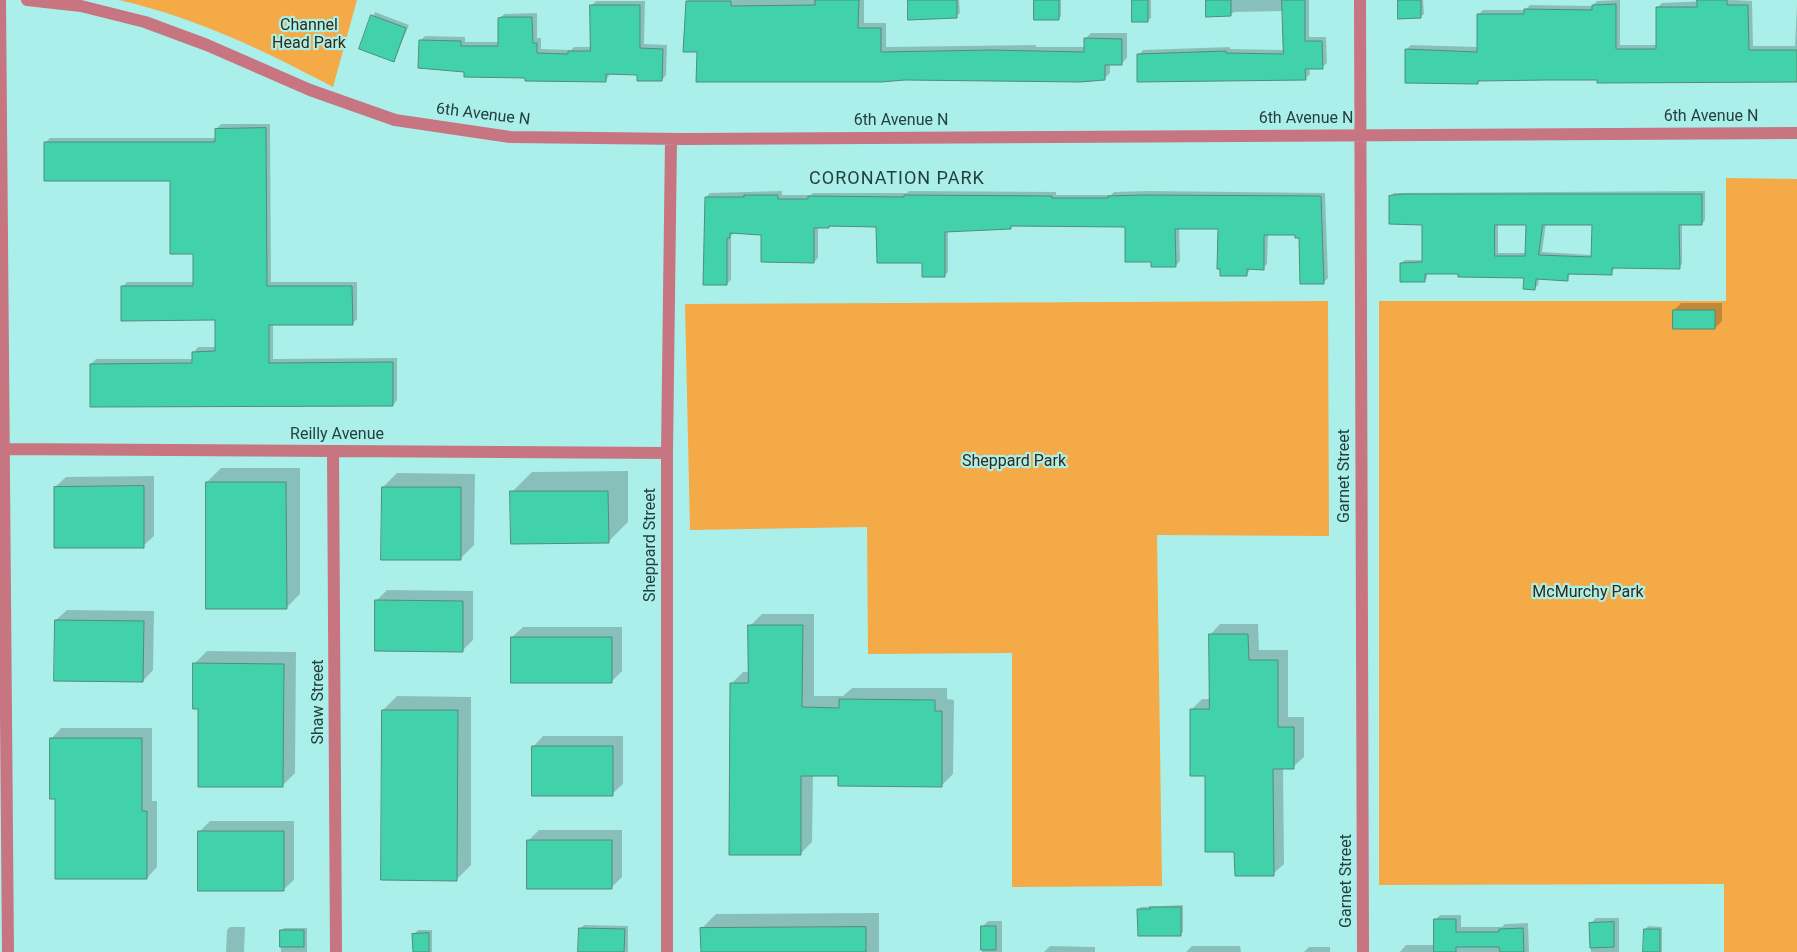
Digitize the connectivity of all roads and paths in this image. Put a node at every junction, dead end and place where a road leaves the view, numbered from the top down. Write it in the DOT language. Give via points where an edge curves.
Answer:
graph roads {
  1 [pos="0,0"];
  2 [pos="27,0"];
  3 [pos="1360,0"];
  4 [pos="1797,133"];
  5 [pos="1359,135"];
  6 [pos="671,138"];
  7 [pos="6,449"];
  8 [pos="333,451"];
  9 [pos="668,453"];
  10 [pos="8,952"];
  11 [pos="336,952"];
  12 [pos="667,952"];
  13 [pos="1363,952"];
  1 -- 7 [label="street"];
  2 -- 6 [label="street, 6th Avenue N" via="81,6 145,22 310,90 395,120 510,137"];
  3 -- 5 [label="street, Garnet Street"];
  4 -- 5 [label="street, 6th Avenue N"];
  5 -- 6 [label="street, 6th Avenue N"];
  5 -- 13 [label="street, Garnet Street"];
  6 -- 9 [label="street, Sheppard Street"];
  7 -- 8 [label="street, Reilly Avenue"];
  7 -- 10 [label="street"];
  8 -- 9 [label="street, Reilly Avenue"];
  8 -- 11 [label="street, Shaw Street"];
  9 -- 12 [label="street, Sheppard Street"];
}
